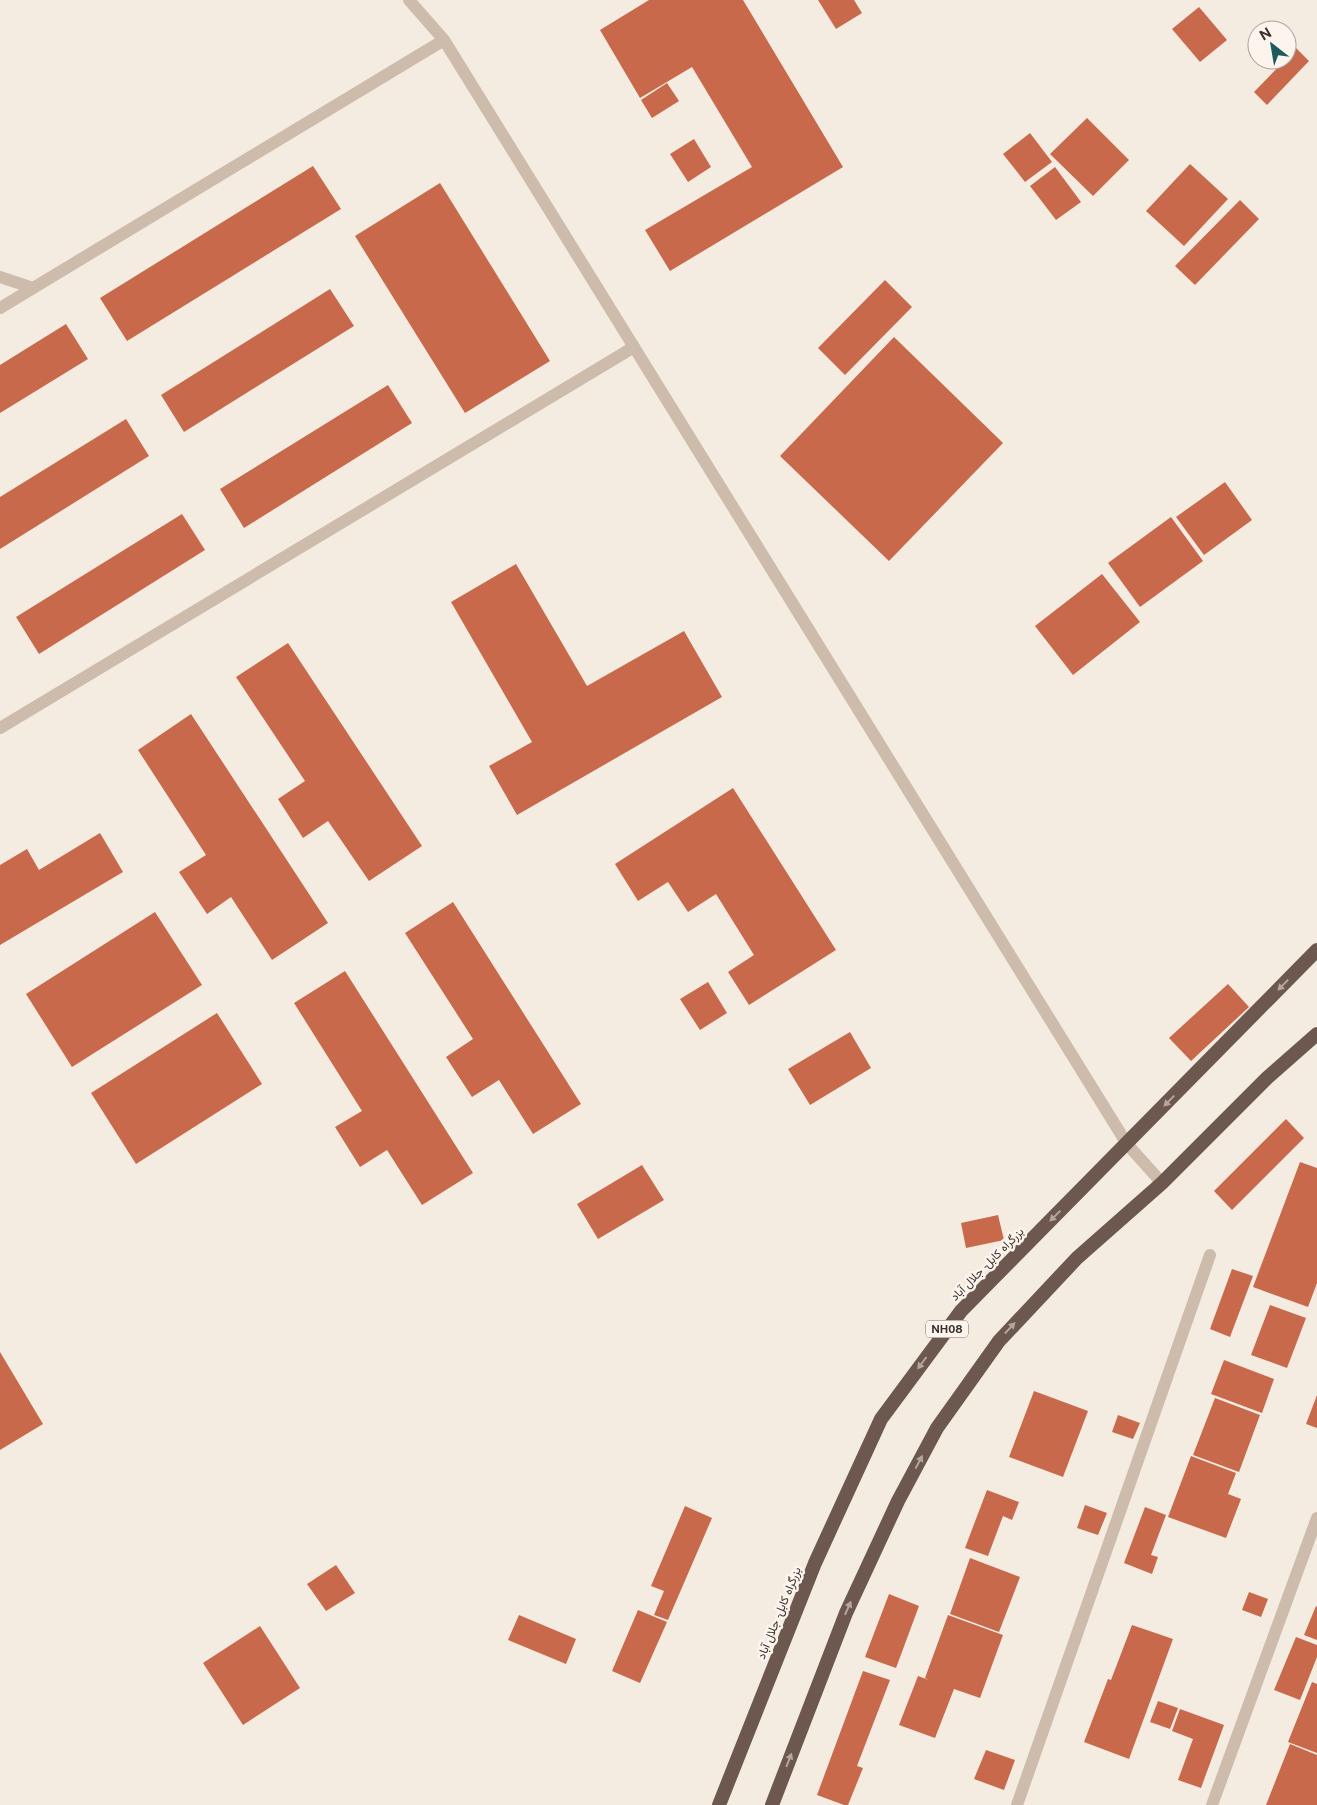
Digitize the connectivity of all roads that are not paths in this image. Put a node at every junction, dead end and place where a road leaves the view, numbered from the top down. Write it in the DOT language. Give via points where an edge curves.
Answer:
graph roads {
  1 [pos="409,0"];
  2 [pos="444,40"];
  3 [pos="0,277"];
  4 [pos="33,288"];
  5 [pos="0,308"];
  6 [pos="634,347"];
  7 [pos="0,728"];
  8 [pos="1317,950"];
  9 [pos="1317,1034"];
  10 [pos="1127,1144"];
  11 [pos="1162,1183"];
  12 [pos="1210,1255"];
  13 [pos="1317,1518"];
  14 [pos="719,1805"];
  15 [pos="772,1805"];
  16 [pos="1017,1805"];
  17 [pos="1212,1805"];
  1 -- 2 [label="street"];
  2 -- 4 [label="street"];
  2 -- 6 [label="street"];
  3 -- 4 [label="street"];
  4 -- 5 [label="street"];
  6 -- 7 [label="street"];
  6 -- 10 [label="street"];
  8 -- 10 [label="highway, بزرگراه کابل- جلال آباد / NH08, one-way"];
  9 -- 11 [label="highway" via="1267,1078"];
  10 -- 11 [label="street"];
  10 -- 14 [label="highway, بزرگراه کابل- جلال آباد / NH08, one-way" via="961,1311 881,1419 815,1563"];
  15 -- 11 [label="highway, one-way" via="846,1613 898,1501 937,1428 999,1340 1077,1258"];
  12 -- 16 [label="street"];
  13 -- 17 [label="street"];
}
